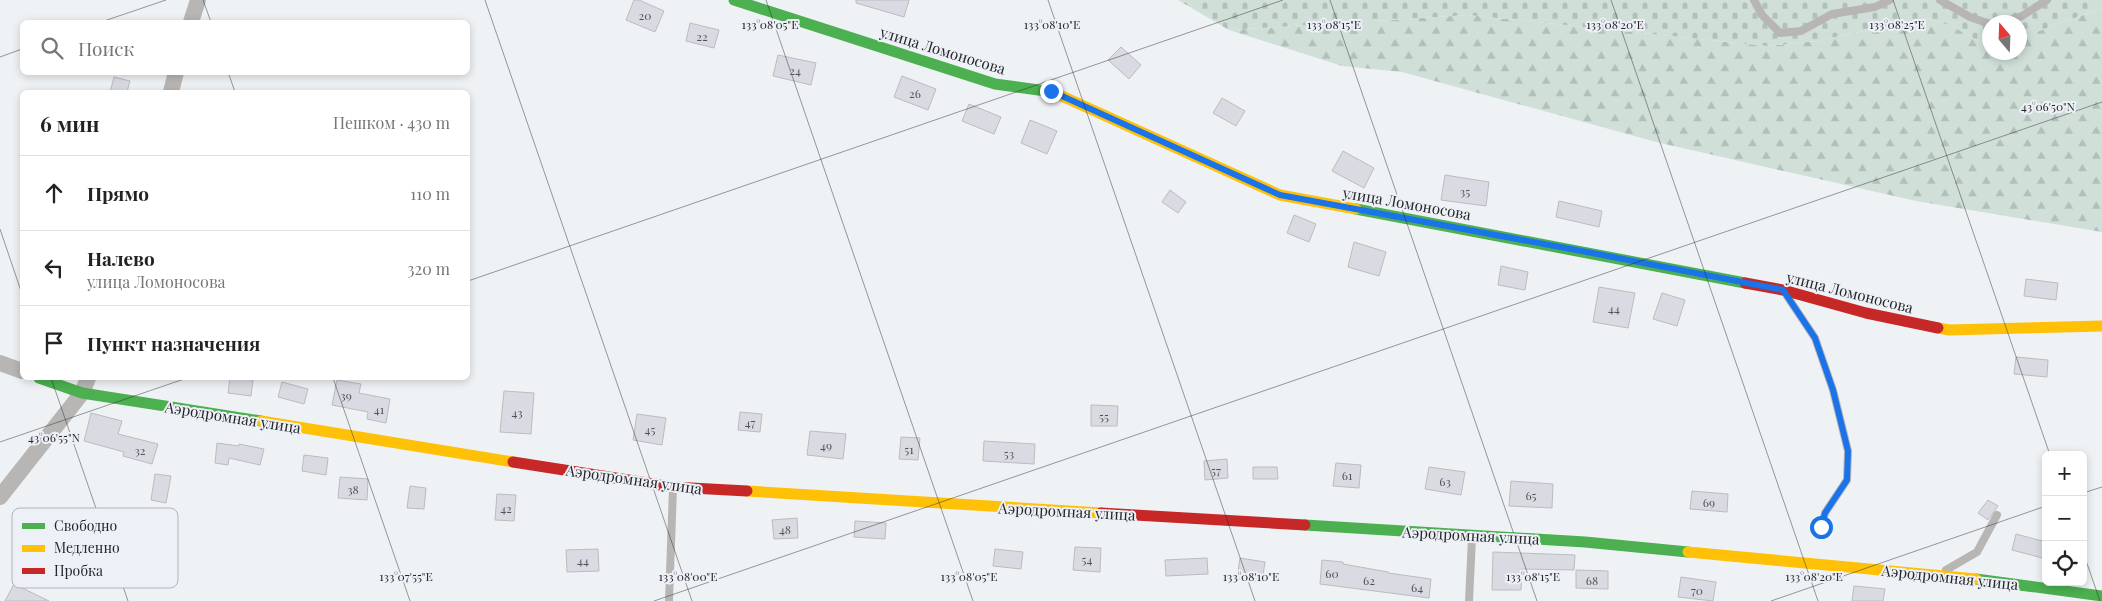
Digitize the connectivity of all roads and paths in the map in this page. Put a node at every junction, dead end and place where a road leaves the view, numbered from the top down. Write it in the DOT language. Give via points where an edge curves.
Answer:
graph roads {
  1 [pos="198,0"];
  2 [pos="734,0"];
  3 [pos="1754,0"];
  4 [pos="1890,0"];
  5 [pos="1940,0"];
  6 [pos="2047,0"];
  7 [pos="2024,15"];
  8 [pos="192,20"];
  9 [pos="1982,21"];
  10 [pos="175,75"];
  11 [pos="172,90"];
  12 [pos="1783,290"];
  13 [pos="2102,326"];
  14 [pos="0,363"];
  15 [pos="20,370"];
  16 [pos="53,380"];
  17 [pos="85,385"];
  18 [pos="673,488"];
  19 [pos="0,497"];
  20 [pos="1997,515"];
  21 [pos="1821,527"];
  22 [pos="1472,536"];
  23 [pos="1938,575"];
  24 [pos="2102,596"];
  25 [pos="669,601"];
  26 [pos="1469,601"];
  1 -- 8 [label="street"];
  2 -- 12 [label="street, улица Ломоносова" via="995,84 1051,91 1280,195"];
  3 -- 4 [label="lane" via="1762,15 1780,33 1801,30 1832,14 1875,7"];
  5 -- 9 [label="lane"];
  6 -- 7 [label="lane"];
  10 -- 11 [label="street"];
  12 -- 13 [label="street, улица Ломоносова" via="1866,313 1949,330"];
  12 -- 21 [label="lane" via="1815,338 1833,390 1848,451 1847,480 1825,513"];
  14 -- 15 [label="street"];
  16 -- 17 [label="street, Аэродромная улица"];
  17 -- 18 [label="street, Аэродромная улица"];
  17 -- 19 [label="street"];
  18 -- 22 [label="street, Аэродромная улица"];
  18 -- 25 [label="lane"];
  20 -- 23 [label="lane" via="1977,552"];
  22 -- 23 [label="street, Аэродромная улица" via="1584,542"];
  22 -- 26 [label="lane"];
  23 -- 24 [label="street, Аэродромная улица"];
}
